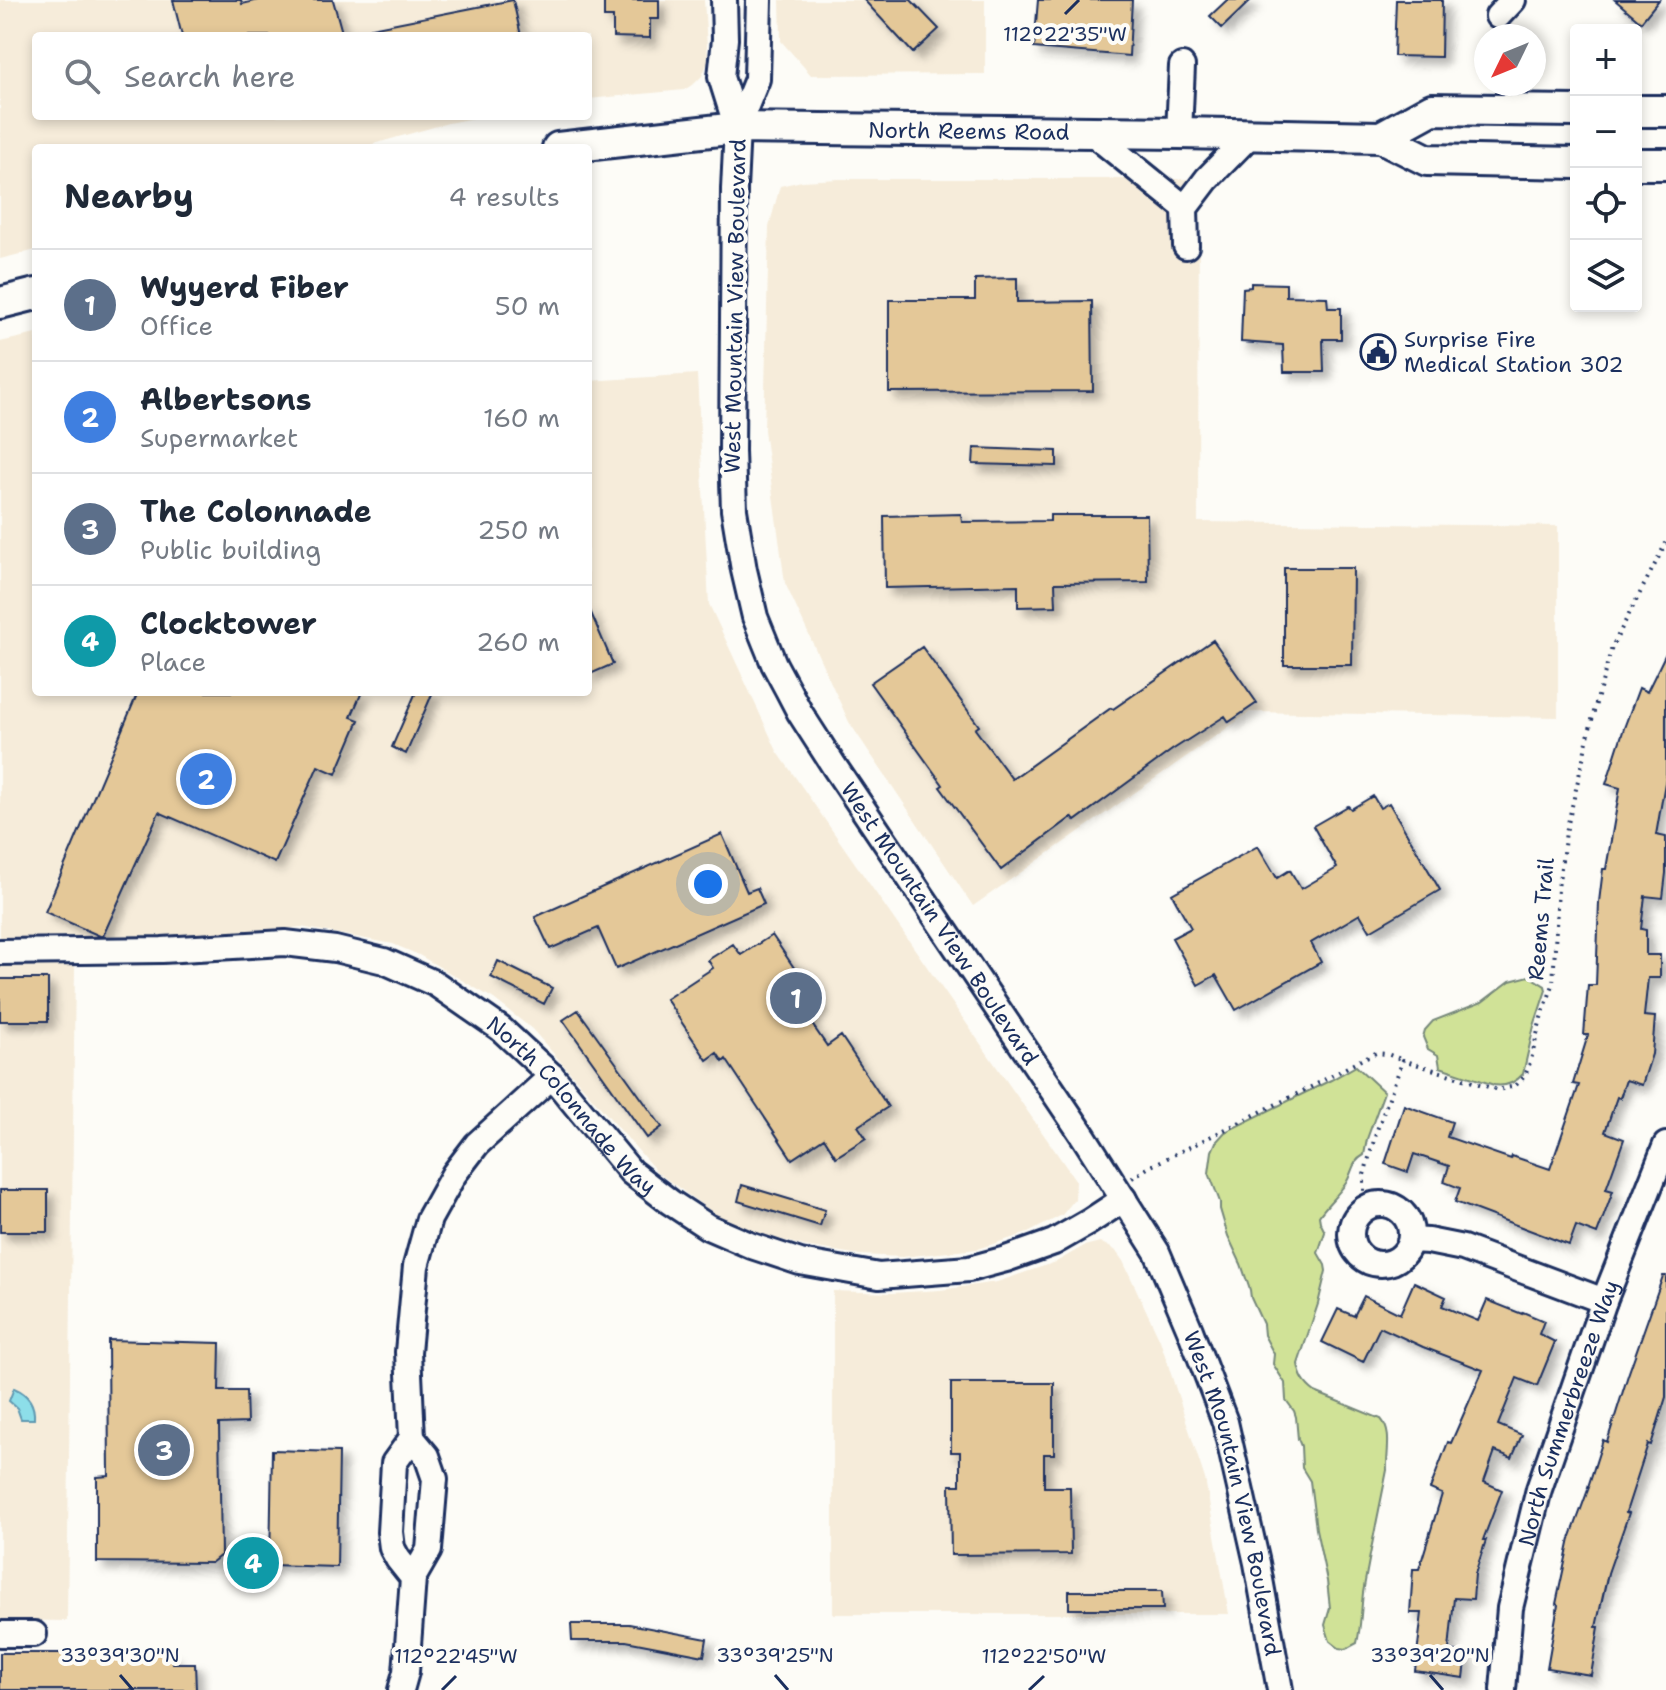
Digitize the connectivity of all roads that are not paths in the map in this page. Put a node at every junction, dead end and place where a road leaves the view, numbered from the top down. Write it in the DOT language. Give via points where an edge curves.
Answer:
graph roads {
  1 [pos="724,0"];
  2 [pos="759,0"];
  3 [pos="1182,66"];
  4 [pos="1570,111"];
  5 [pos="1642,111"];
  6 [pos="1666,111"];
  7 [pos="737,128"];
  8 [pos="1091,132"];
  9 [pos="1179,133"];
  10 [pos="1250,135"];
  11 [pos="1381,137"];
  12 [pos="592,144"];
  13 [pos="1570,163"];
  14 [pos="1642,164"];
  15 [pos="1666,164"];
  16 [pos="1185,208"];
  17 [pos="1186,246"];
  18 [pos="32,295"];
  19 [pos="0,303"];
  20 [pos="0,952"];
  21 [pos="552,1076"];
  22 [pos="1666,1145"];
  23 [pos="1120,1193"];
  24 [pos="1411,1240"];
  25 [pos="1604,1301"];
  26 [pos="412,1438"];
  27 [pos="390,1506"];
  28 [pos="433,1509"];
  29 [pos="413,1578"];
  30 [pos="0,1634"];
  31 [pos="34,1634"];
  32 [pos="401,1690"];
  33 [pos="1280,1690"];
  34 [pos="1503,1690"];
  1 -- 7 [label="street, West Mountain View Boulevard" via="721,77"];
  2 -- 7 [label="street, West Mountain View Boulevard" via="757,79"];
  3 -- 9 [label="street"];
  4 -- 11 [label="main road, North Reems Road" via="1432,109"];
  5 -- 6 [label="main road"];
  7 -- 8 [label="main road, North Reems Road"];
  7 -- 12 [label="main road, North Reems Road"];
  7 -- 23 [label="street, West Mountain View Boulevard" via="733,495 755,617 800,713"];
  8 -- 9 [label="main road, North Reems Road"];
  8 -- 16 [label="street"];
  9 -- 10 [label="main road, North Reems Road"];
  10 -- 11 [label="main road, North Reems Road"];
  10 -- 16 [label="street"];
  11 -- 13 [label="main road, North Reems Road" via="1427,160"];
  14 -- 15 [label="main road"];
  16 -- 17 [label="street"];
  18 -- 19 [label="main road"];
  20 -- 21 [label="street, North Colonnade Way" via="285,943 335,949 384,961 436,984 501,1029"];
  21 -- 23 [label="street, North Colonnade Way" via="631,1172 660,1194 708,1227 800,1262 879,1276 969,1269 1054,1242 1089,1222"];
  21 -- 26 [label="street" via="477,1144 429,1219 416,1266 409,1339"];
  22 -- 25 [label="street, North Summerbreeze Way"];
  23 -- 33 [label="street, West Mountain View Boulevard" via="1157,1252 1225,1422"];
  24 -- 24 [label="street" via="1401,1258 1372,1263 1356,1250 1351,1231 1360,1212 1387,1204 1404,1213"];
  24 -- 25 [label="street" via="1463,1248"];
  25 -- 34 [label="street, North Summerbreeze Way" via="1539,1489 1510,1608"];
  26 -- 27 [label="street" via="394,1463"];
  26 -- 28 [label="street" via="432,1465"];
  27 -- 28 [label="street"];
  27 -- 29 [label="street" via="392,1548"];
  28 -- 29 [label="street" via="429,1550"];
  29 -- 32 [label="street"];
  30 -- 31 [label="street"];
}
